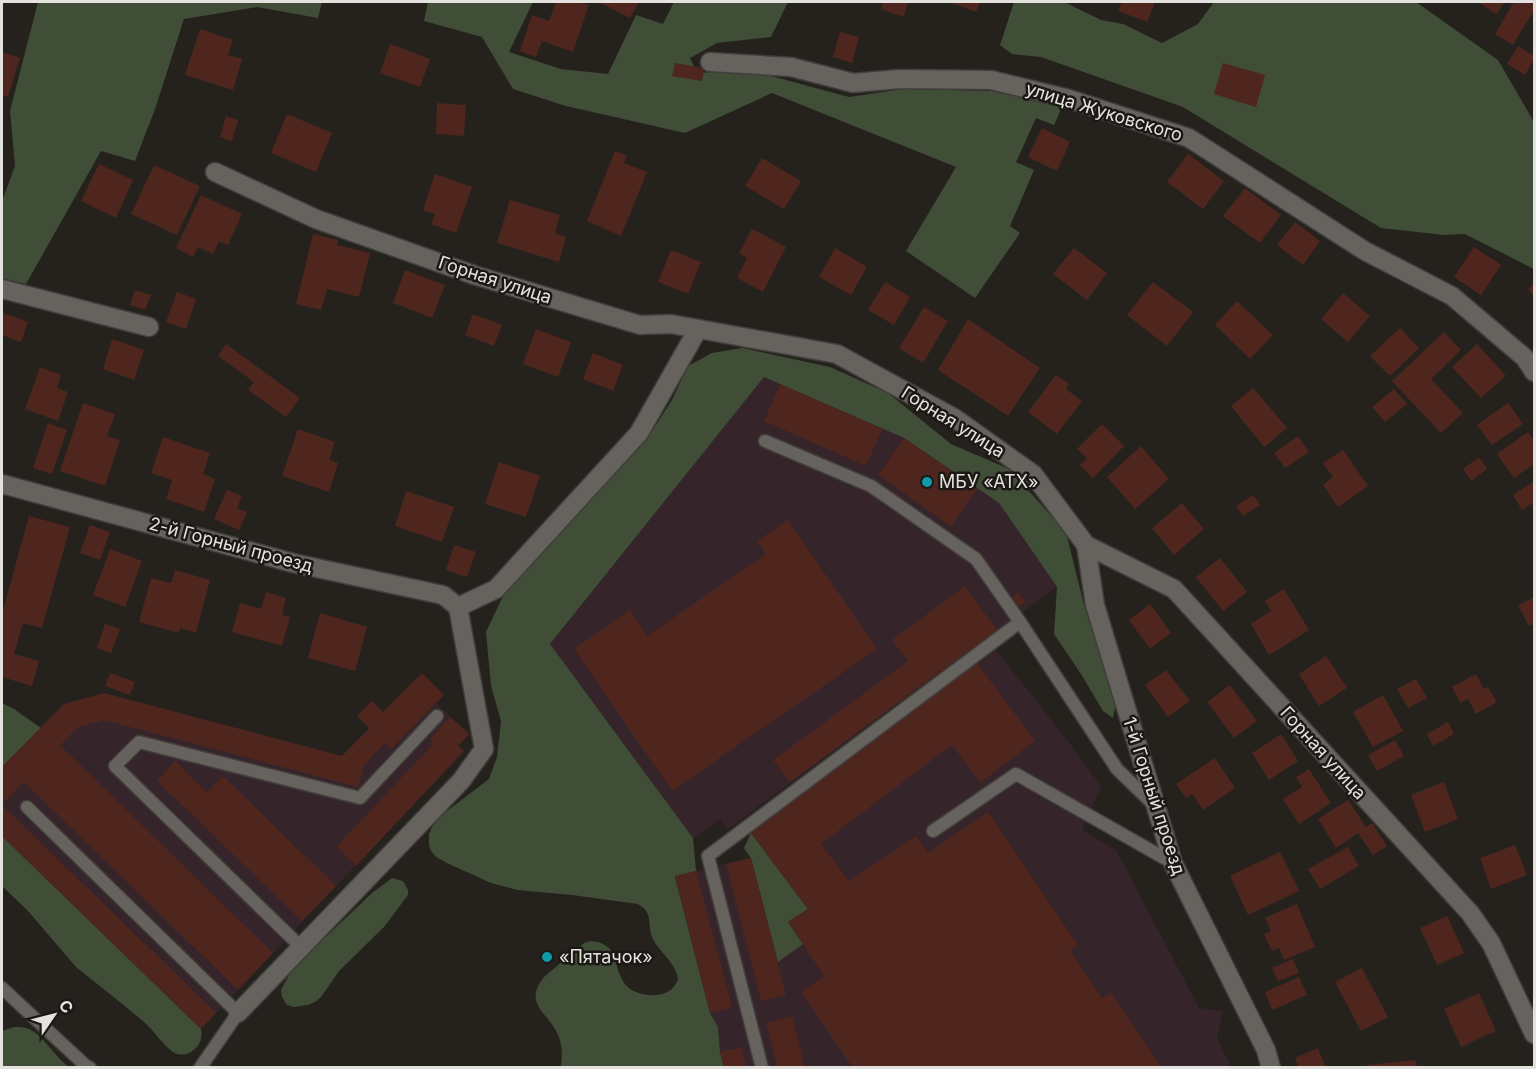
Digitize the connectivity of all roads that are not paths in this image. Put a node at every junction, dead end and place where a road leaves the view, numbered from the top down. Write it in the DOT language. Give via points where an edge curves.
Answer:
graph roads {
  1 [pos="710,62"];
  2 [pos="215,172"];
  3 [pos="2,289"];
  4 [pos="149,327"];
  5 [pos="699,329"];
  6 [pos="1534,372"];
  7 [pos="765,441"];
  8 [pos="2,484"];
  9 [pos="1086,544"];
  10 [pos="458,607"];
  11 [pos="1020,622"];
  12 [pos="437,716"];
  13 [pos="1154,805"];
  14 [pos="27,807"];
  15 [pos="933,831"];
  16 [pos="1173,863"];
  17 [pos="301,947"];
  18 [pos="2,988"];
  19 [pos="238,1013"];
  20 [pos="1534,1034"];
  21 [pos="90,1068"];
  22 [pos="200,1068"];
  23 [pos="762,1068"];
  24 [pos="1270,1068"];
  1 -- 6 [label="street, улица Жуковского" via="791,68 853,83 991,80 1069,99 1189,138 1365,250 1452,296 1525,358"];
  2 -- 5 [label="street, Горная улица" via="316,219 474,275 640,325 671,324"];
  3 -- 4 [label="street"];
  5 -- 9 [label="street, Горная улица" via="837,354 956,419 1033,474"];
  5 -- 10 [label="street" via="639,433 496,589"];
  7 -- 11 [label="lane" via="871,486 976,559"];
  8 -- 10 [label="street, 2-й Горный проезд" via="293,563 443,595"];
  9 -- 13 [label="street, 1-й Горный проезд" via="1095,605"];
  9 -- 20 [label="street, Горная улица" via="1174,589 1470,913 1491,943"];
  10 -- 17 [label="street" via="484,749 460,781"];
  11 -- 13 [label="lane" via="1117,769"];
  11 -- 23 [label="lane" via="708,856"];
  12 -- 17 [label="lane" via="360,798 139,742 115,766"];
  13 -- 16 [label="street, 1-й Горный проезд"];
  14 -- 19 [label="lane"];
  15 -- 16 [label="lane" via="1016,774"];
  16 -- 24 [label="street, 1-й Горный проезд" via="1266,1050"];
  17 -- 19 [label="street"];
  18 -- 21 [label="lane"];
  19 -- 22 [label="lane"];
}
